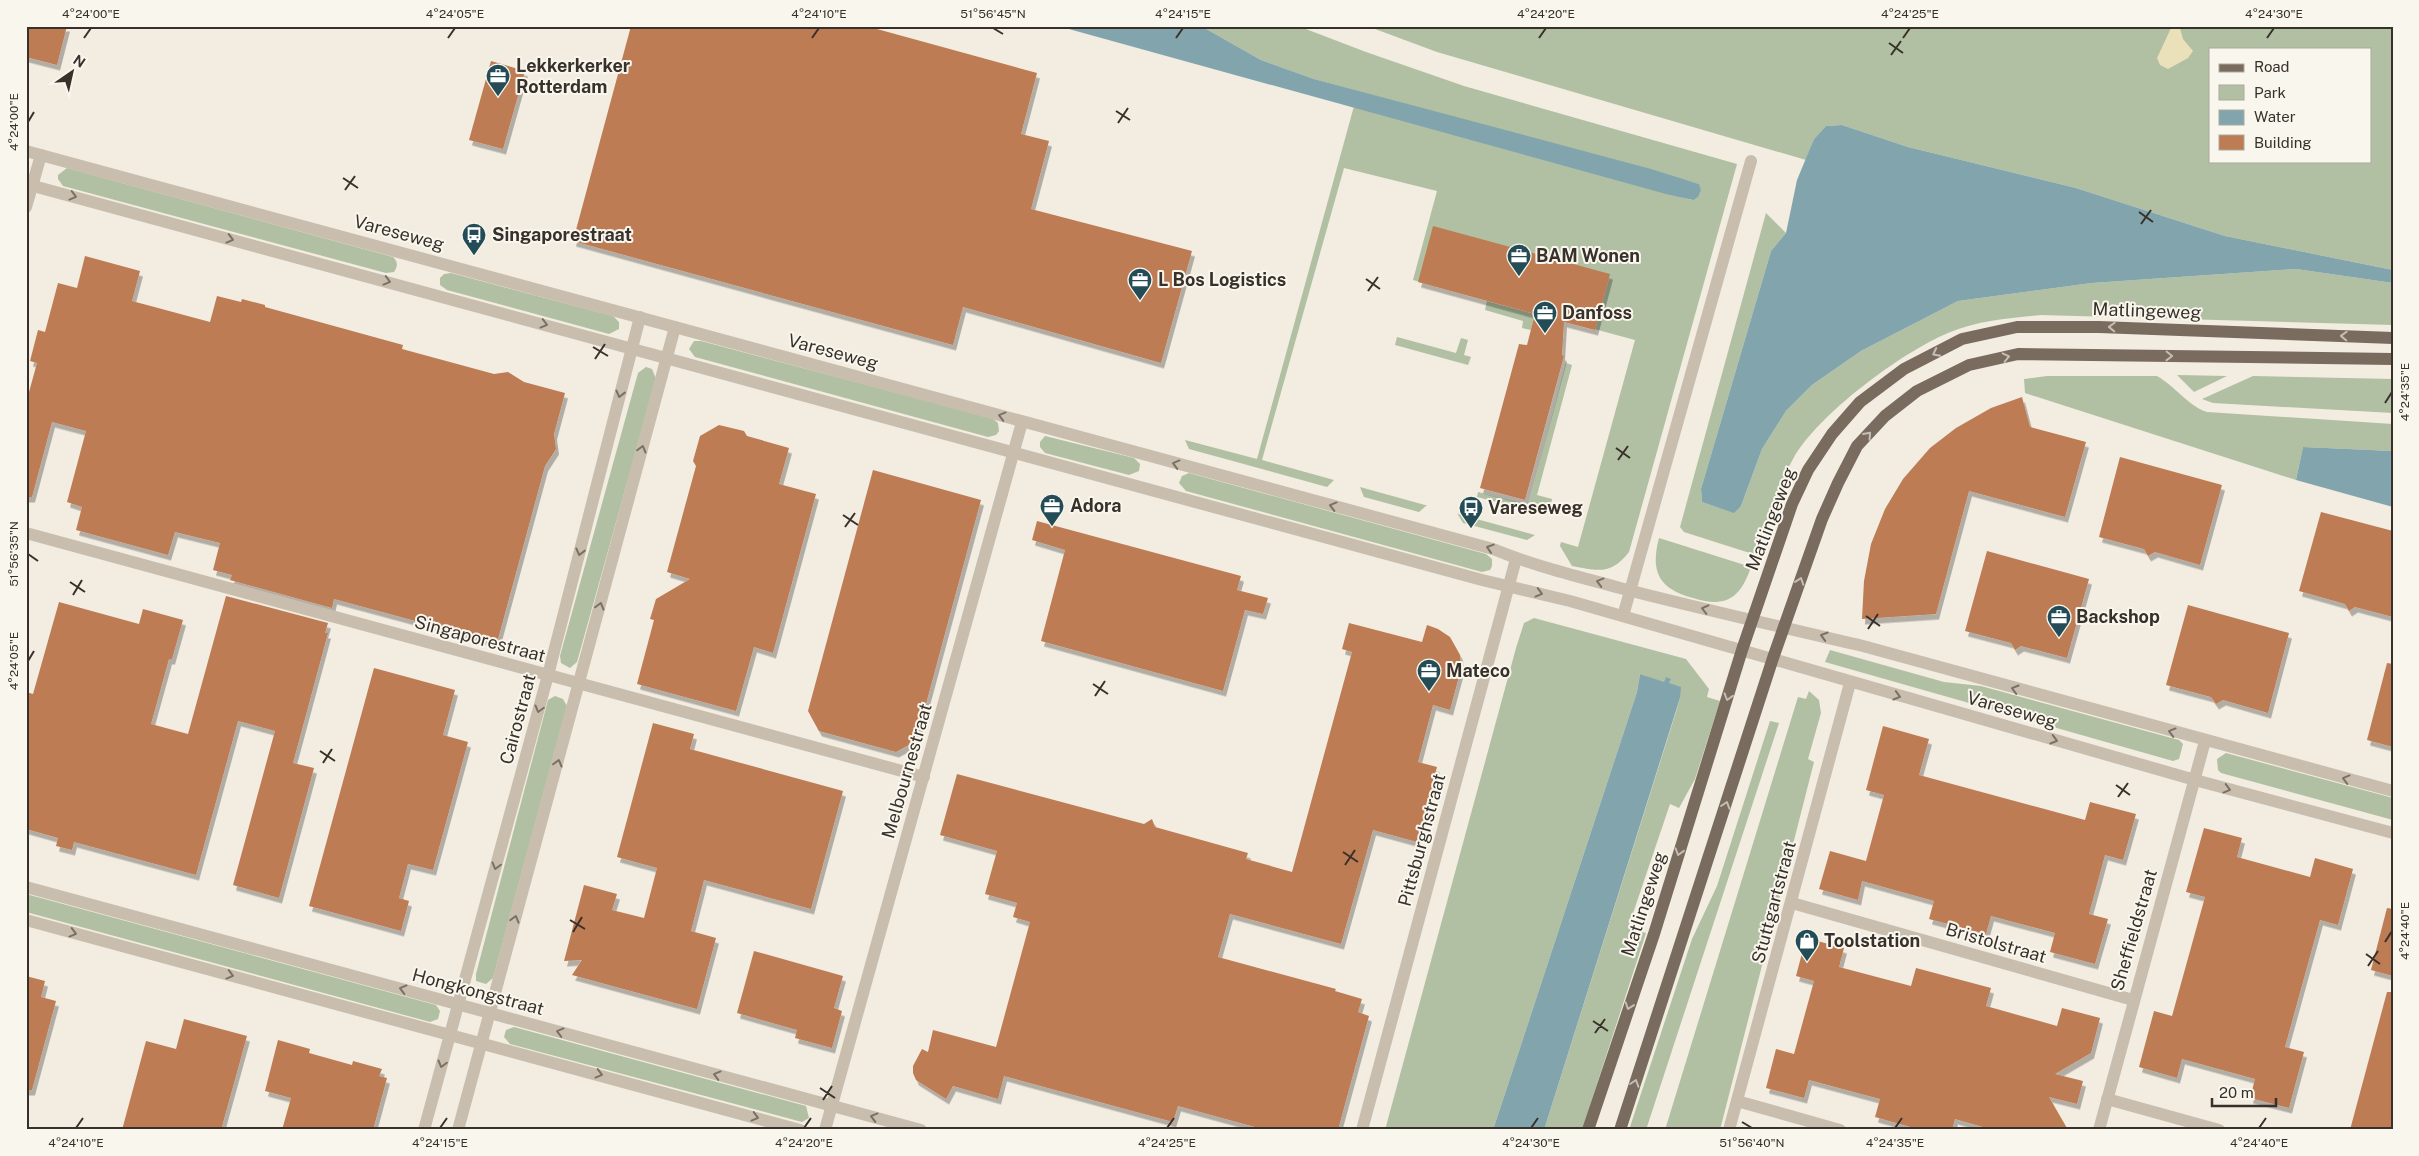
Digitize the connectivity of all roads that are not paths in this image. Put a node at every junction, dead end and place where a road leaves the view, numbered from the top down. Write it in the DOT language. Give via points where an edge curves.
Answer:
graph roads {
  1 [pos="26,151"];
  2 [pos="41,155"];
  3 [pos="1752,161"];
  4 [pos="29,185"];
  5 [pos="26,207"];
  6 [pos="640,317"];
  7 [pos="675,327"];
  8 [pos="2393,338"];
  9 [pos="632,347"];
  10 [pos="667,357"];
  11 [pos="2393,359"];
  12 [pos="1022,422"];
  13 [pos="1013,452"];
  14 [pos="26,533"];
  15 [pos="1516,559"];
  16 [pos="1509,585"];
  17 [pos="1630,590"];
  18 [pos="1623,616"];
  19 [pos="1752,621"];
  20 [pos="1784,627"];
  21 [pos="1742,650"];
  22 [pos="1773,658"];
  23 [pos="548,675"];
  24 [pos="1850,683"];
  25 [pos="580,684"];
  26 [pos="2205,741"];
  27 [pos="924,777"];
  28 [pos="2195,780"];
  29 [pos="2393,792"];
  30 [pos="2393,833"];
  31 [pos="26,887"];
  32 [pos="1792,903"];
  33 [pos="26,920"];
  34 [pos="2133,1000"];
  35 [pos="459,1004"];
  36 [pos="490,1013"];
  37 [pos="450,1034"];
  38 [pos="482,1042"];
  39 [pos="2107,1099"];
  40 [pos="1737,1101"];
  41 [pos="832,1106"];
  42 [pos="424,1130"];
  43 [pos="458,1130"];
  44 [pos="800,1130"];
  45 [pos="825,1130"];
  46 [pos="921,1130"];
  47 [pos="1362,1130"];
  48 [pos="1588,1130"];
  49 [pos="1620,1130"];
  50 [pos="1729,1130"];
  51 [pos="1840,1130"];
  52 [pos="2099,1130"];
  53 [pos="2219,1130"];
  1 -- 2 [label="street, Vareseweg"];
  2 -- 4 [label="street"];
  2 -- 6 [label="street, Vareseweg"];
  3 -- 17 [label="street"];
  4 -- 5 [label="street"];
  4 -- 9 [label="street, Vareseweg, one-way"];
  6 -- 7 [label="street, Vareseweg"];
  6 -- 9 [label="street, Cairostraat"];
  7 -- 10 [label="street"];
  12 -- 7 [label="street, Vareseweg, one-way"];
  8 -- 19 [label="main road, Matlingeweg, one-way" via="2017,327 1962,339 1904,369 1860,402 1832,434 1808,470 1792,504"];
  9 -- 10 [label="street, Vareseweg"];
  9 -- 23 [label="street, Cairostraat, one-way"];
  10 -- 13 [label="street, Vareseweg"];
  25 -- 10 [label="street, one-way"];
  20 -- 11 [label="main road, one-way" via="1822,518 1857,446 1885,416 1917,391 1969,365 2018,354"];
  12 -- 13 [label="street, Melbournestraat"];
  15 -- 12 [label="street, Vareseweg, one-way" via="1493,548"];
  13 -- 16 [label="street, Vareseweg"];
  13 -- 27 [label="street, Melbournestraat"];
  14 -- 23 [label="street, Singaporestraat"];
  15 -- 16 [label="street, Pittsburghstraat"];
  17 -- 15 [label="street, Vareseweg, one-way"];
  16 -- 18 [label="street, Vareseweg, one-way"];
  16 -- 47 [label="street, Pittsburghstraat"];
  17 -- 18 [label="street"];
  19 -- 17 [label="street, Vareseweg, one-way"];
  18 -- 21 [label="street, Vareseweg"];
  19 -- 20 [label="street, Vareseweg"];
  19 -- 21 [label="main road, Matlingeweg"];
  20 -- 22 [label="main road"];
  26 -- 20 [label="street, Vareseweg, one-way"];
  21 -- 22 [label="street, Vareseweg"];
  21 -- 48 [label="main road, Matlingeweg, one-way" via="1654,934"];
  22 -- 24 [label="street, Vareseweg"];
  49 -- 22 [label="main road, one-way"];
  23 -- 25 [label="street, Singaporestraat"];
  23 -- 35 [label="street, Cairostraat, one-way"];
  24 -- 28 [label="street, Vareseweg, one-way"];
  24 -- 32 [label="street, Stuttgartstraat"];
  25 -- 27 [label="street, Singaporestraat"];
  36 -- 25 [label="street, one-way"];
  26 -- 28 [label="street, Sheffieldstraat"];
  29 -- 26 [label="street, Vareseweg, one-way"];
  27 -- 41 [label="street, Melbournestraat"];
  28 -- 30 [label="street, Vareseweg, one-way"];
  28 -- 34 [label="street, Sheffieldstraat"];
  35 -- 31 [label="street, Hongkongstraat, one-way"];
  32 -- 34 [label="street, Bristolstraat"];
  32 -- 40 [label="street, Stuttgartstraat"];
  33 -- 37 [label="street, one-way"];
  34 -- 39 [label="street, Sheffieldstraat"];
  35 -- 36 [label="street, Hongkongstraat"];
  35 -- 37 [label="street, Cairostraat"];
  36 -- 38 [label="street"];
  41 -- 36 [label="street, Hongkongstraat, one-way"];
  37 -- 38 [label="street"];
  37 -- 42 [label="street, Cairostraat, one-way"];
  38 -- 43 [label="street"];
  38 -- 44 [label="street, one-way"];
  39 -- 52 [label="street, Sheffieldstraat"];
  39 -- 53 [label="street"];
  40 -- 50 [label="street, Stuttgartstraat"];
  40 -- 51 [label="street"];
  41 -- 45 [label="street, Melbournestraat"];
  46 -- 41 [label="street, Hongkongstraat, one-way"];
}
